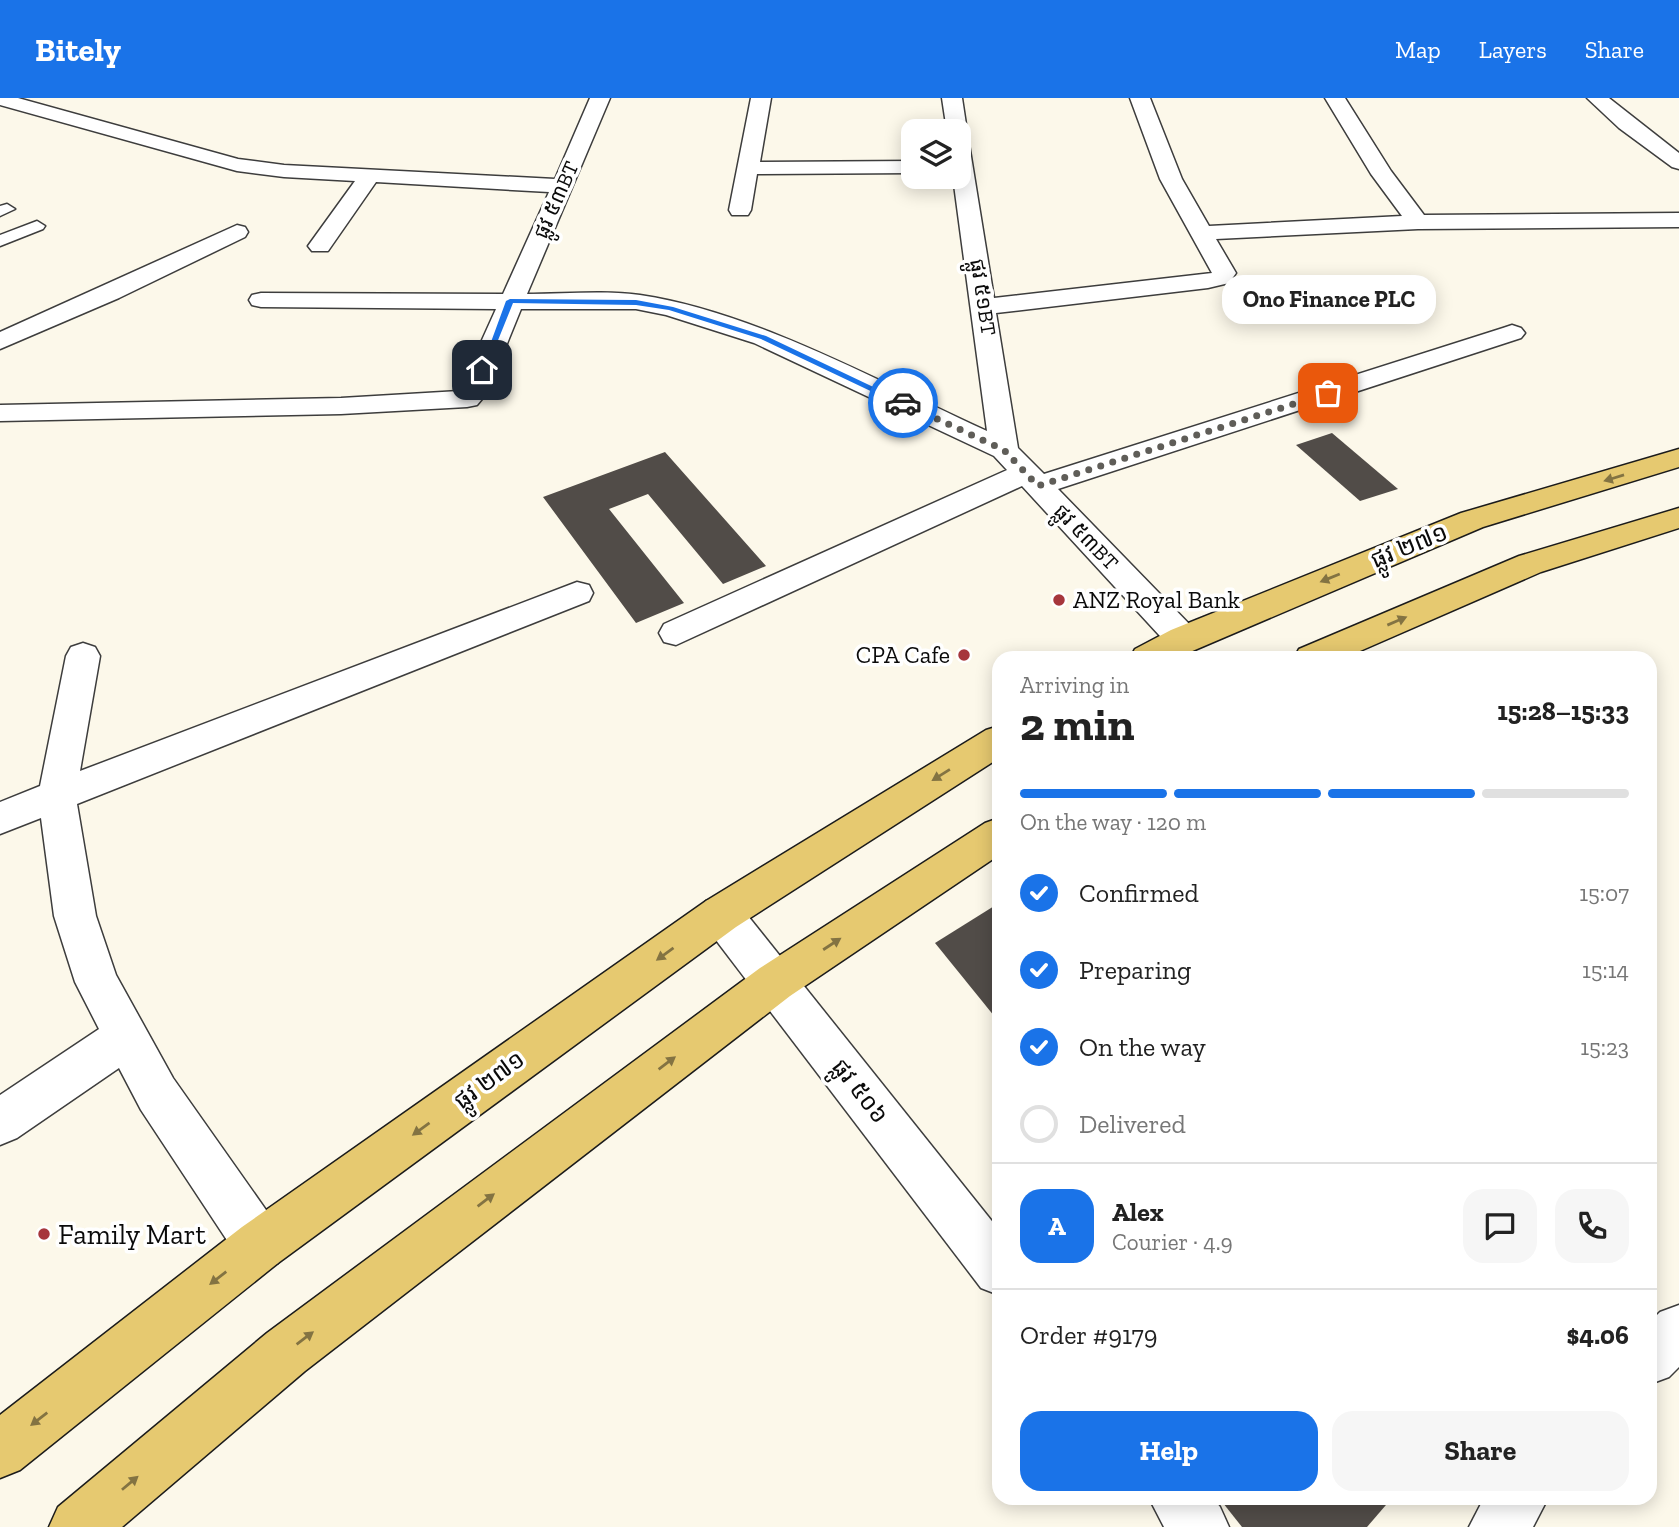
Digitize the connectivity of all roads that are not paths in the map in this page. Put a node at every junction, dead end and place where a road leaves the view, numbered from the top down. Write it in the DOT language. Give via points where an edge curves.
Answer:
graph roads {
  1 [pos="600,98"];
  2 [pos="761,98"];
  3 [pos="952,98"];
  4 [pos="1140,98"];
  5 [pos="1335,98"];
  6 [pos="1597,98"];
  7 [pos="0,99"];
  8 [pos="955,119"];
  9 [pos="1679,163"];
  10 [pos="901,167"];
  11 [pos="748,168"];
  12 [pos="370,176"];
  13 [pos="564,186"];
  14 [pos="965,189"];
  15 [pos="740,210"];
  16 [pos="1679,220"];
  17 [pos="1418,222"];
  18 [pos="37,226"];
  19 [pos="237,232"];
  20 [pos="1200,233"];
  21 [pos="0,241"];
  22 [pos="320,246"];
  23 [pos="261,300"];
  24 [pos="510,301"];
  25 [pos="984,307"];
  26 [pos="1512,333"];
  27 [pos="0,341"];
  28 [pos="0,413"];
  29 [pos="1004,450"];
  30 [pos="1679,458"];
  31 [pos="1032,480"];
  32 [pos="1679,518"];
  33 [pos="578,593"];
  34 [pos="676,633"];
  35 [pos="1183,639"];
  36 [pos="1160,651"];
  37 [pos="1327,651"];
  38 [pos="83,656"];
  39 [pos="992,744"];
  40 [pos="57,795"];
  41 [pos="0,818"];
  42 [pos="992,839"];
  43 [pos="721,914"];
  44 [pos="775,982"];
  45 [pos="126,1037"];
  46 [pos="0,1122"];
  47 [pos="260,1245"];
  48 [pos="992,1261"];
  49 [pos="1679,1331"];
  50 [pos="1657,1351"];
  51 [pos="0,1450"];
  52 [pos="1183,1505"];
  53 [pos="1515,1505"];
  54 [pos="78,1527"];
  55 [pos="1200,1527"];
  56 [pos="1498,1527"];
  1 -- 13 [label="street, ផ្លូវ ៥៣BT"];
  2 -- 11 [label="street"];
  3 -- 8 [label="street"];
  4 -- 20 [label="street" via="1171,179"];
  5 -- 17 [label="street"];
  6 -- 9 [label="street"];
  7 -- 12 [label="street" via="237,165"];
  10 -- 11 [label="street"];
  11 -- 15 [label="street"];
  12 -- 13 [label="street"];
  12 -- 22 [label="street"];
  13 -- 24 [label="street, ផ្លូវ ៥៣BT"];
  14 -- 25 [label="street, ផ្លូវ ៥១BT"];
  16 -- 17 [label="street"];
  17 -- 20 [label="street"];
  18 -- 21 [label="lane"];
  19 -- 27 [label="street"];
  20 -- 25 [label="street" via="1224,273 1220,278"];
  23 -- 24 [label="street"];
  24 -- 28 [label="street, ផ្លូវ ៥៣BT" via="467,399"];
  24 -- 29 [label="street, ផ្លូវ ៥៣BT" via="613,301 671,308 763,338"];
  25 -- 29 [label="street, ផ្លូវ ៥១BT"];
  26 -- 31 [label="street"];
  29 -- 31 [label="street, ផ្លូវ ៥៣BT"];
  30 -- 35 [label="main road, ផ្លូវ ២៧១, one-way" via="1472,520"];
  31 -- 34 [label="street"];
  31 -- 35 [label="street, ផ្លូវ ៥៣BT"];
  37 -- 32 [label="main road, one-way" via="1530,564"];
  33 -- 40 [label="street"];
  35 -- 36 [label="main road, ផ្លូវ ២៧១"];
  38 -- 40 [label="street"];
  39 -- 43 [label="main road, ផ្លូវ ២៧១, one-way"];
  40 -- 41 [label="street"];
  40 -- 45 [label="street" via="75,916 97,982"];
  44 -- 42 [label="main road, one-way"];
  43 -- 44 [label="street, ផ្លូវ ៥០៦"];
  43 -- 47 [label="main road, ផ្លូវ ២៧១, one-way"];
  44 -- 48 [label="street, ផ្លូវ ៥០៦"];
  54 -- 44 [label="main road, one-way" via="286,1352"];
  45 -- 46 [label="street"];
  45 -- 47 [label="street" via="157,1094"];
  47 -- 51 [label="main road, ផ្លូវ ២៧១, one-way"];
  49 -- 50 [label="street"];
  52 -- 55 [label="street"];
  53 -- 56 [label="street"];
}
